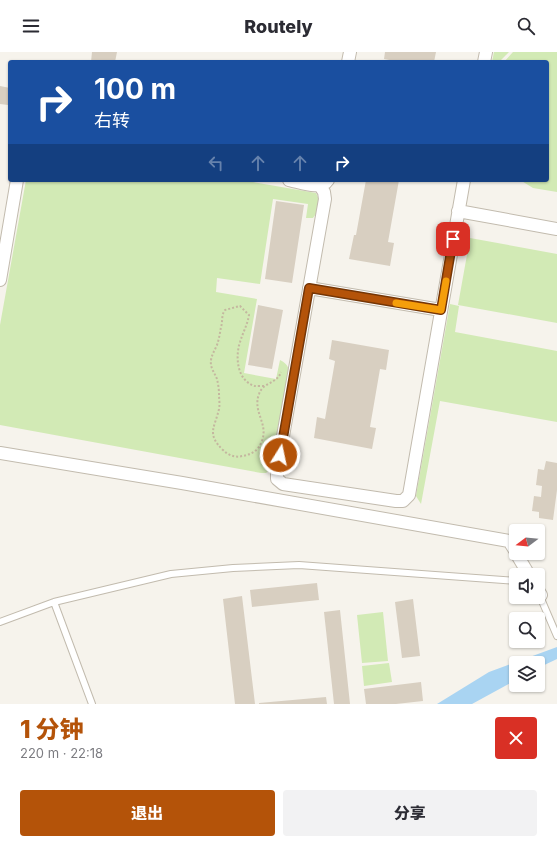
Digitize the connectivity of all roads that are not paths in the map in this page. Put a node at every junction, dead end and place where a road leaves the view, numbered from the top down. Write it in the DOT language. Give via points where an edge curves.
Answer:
graph roads {
  1 [pos="18,182"];
  2 [pos="312,182"];
  3 [pos="464,182"];
  4 [pos="324,183"];
  5 [pos="458,211"];
  6 [pos="557,229"];
  7 [pos="0,280"];
  8 [pos="309,288"];
  9 [pos="441,310"];
  10 [pos="0,453"];
  11 [pos="509,541"];
  12 [pos="509,580"];
  13 [pos="54,602"];
  14 [pos="544,604"];
  15 [pos="0,622"];
  16 [pos="557,636"];
  17 [pos="92,704"];
  1 -- 7 [label="street"];
  2 -- 4 [label="street"];
  3 -- 5 [label="street"];
  4 -- 8 [label="street" via="325,199"];
  5 -- 6 [label="street"];
  5 -- 9 [label="street"];
  8 -- 9 [label="street"];
  8 -- 9 [label="street" via="277,470 277,479 283,484 396,501 403,501 409,495"];
  10 -- 11 [label="street"];
  12 -- 13 [label="lane" via="299,565 233,568 171,574"];
  13 -- 15 [label="lane"];
  13 -- 17 [label="lane"];
  14 -- 16 [label="lane"];
}
